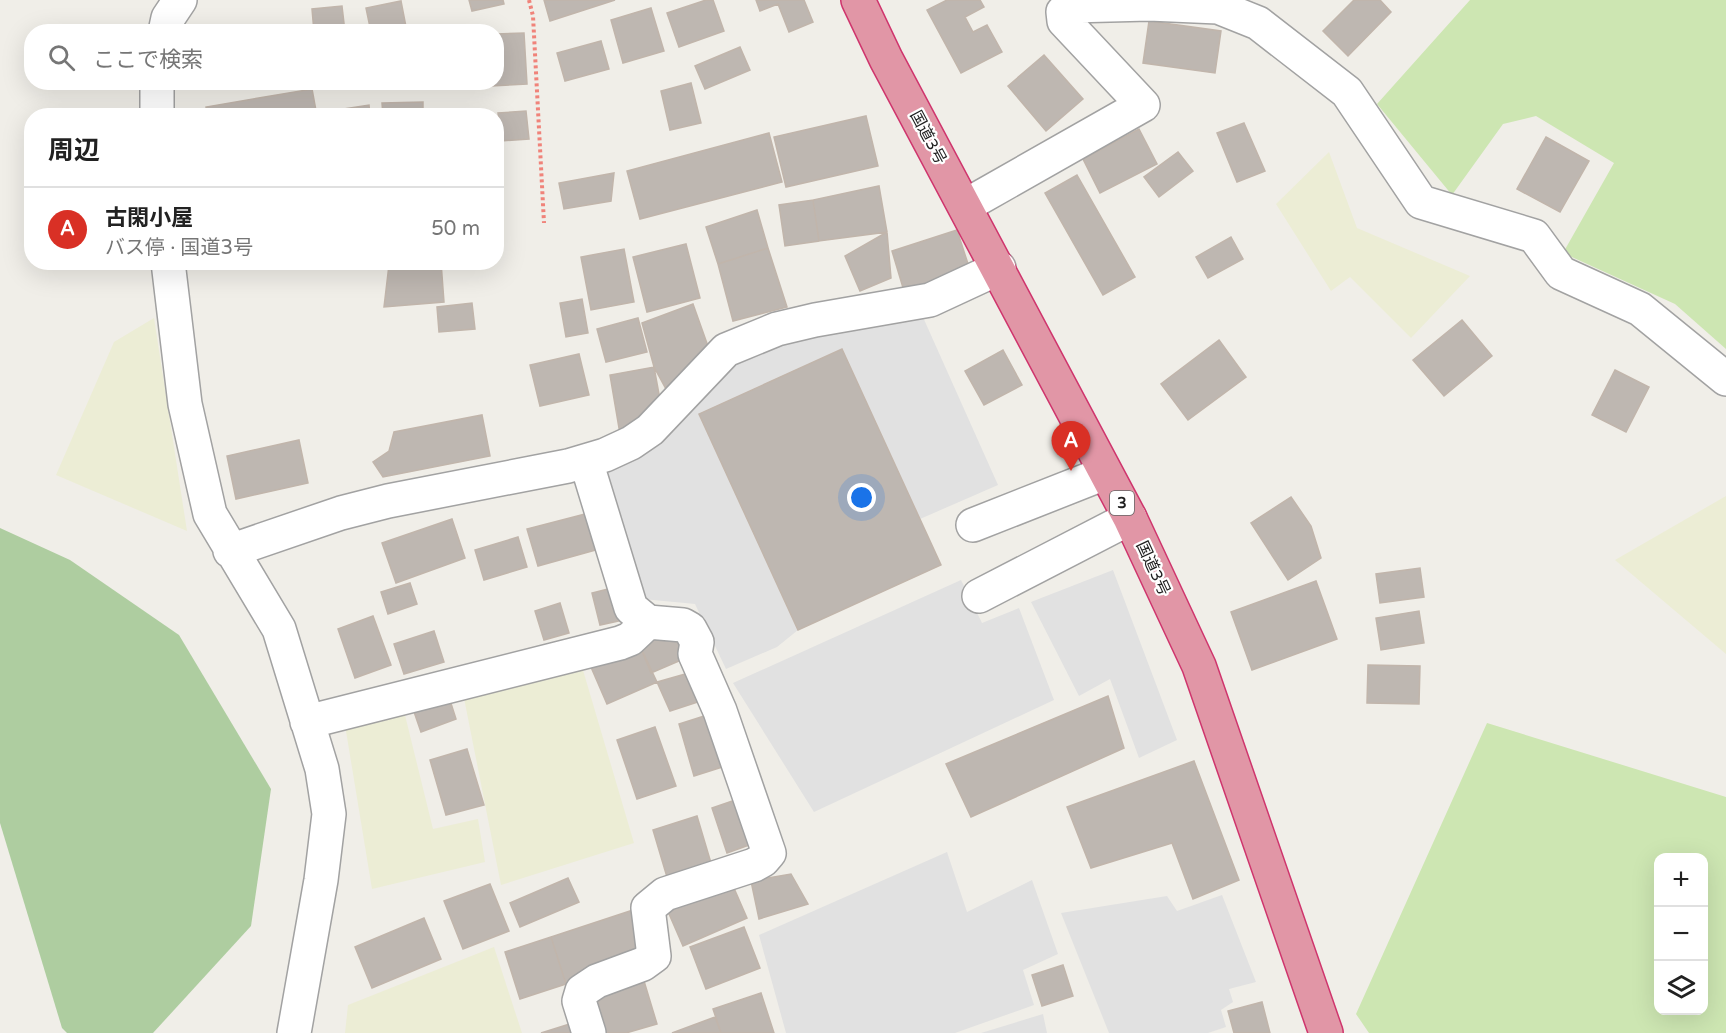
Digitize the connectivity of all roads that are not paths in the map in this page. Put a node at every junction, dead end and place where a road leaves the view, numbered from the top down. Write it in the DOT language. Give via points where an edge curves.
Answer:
graph roads {
  1 [pos="180,0"];
  2 [pos="858,0"];
  3 [pos="1104,4"];
  4 [pos="167,24"];
  5 [pos="157,90"];
  6 [pos="157,108"];
  7 [pos="965,206"];
  8 [pos="999,268"];
  9 [pos="169,270"];
  10 [pos="1726,379"];
  11 [pos="586,461"];
  12 [pos="1105,472"];
  13 [pos="1130,518"];
  14 [pos="974,525"];
  15 [pos="230,550"];
  16 [pos="979,596"];
  17 [pos="648,622"];
  18 [pos="307,722"];
  19 [pos="294,1033"];
  20 [pos="589,1033"];
  21 [pos="1326,1033"];
  1 -- 4 [label="street"];
  2 -- 7 [label="highway, 国道3号 / 3"];
  3 -- 7 [label="street" via="1071,6 1063,12 1064,21 1143,105"];
  3 -- 10 [label="street" via="1218,7 1258,23 1347,92 1421,202 1534,236 1561,273 1640,309"];
  5 -- 6 [label="street"];
  7 -- 8 [label="highway, 国道3号 / 3"];
  8 -- 11 [label="street" via="930,300 777,329 726,350 650,430 631,443"];
  8 -- 12 [label="highway, 国道3号 / 3"];
  9 -- 15 [label="street" via="185,404 210,514"];
  11 -- 15 [label="street" via="388,501"];
  11 -- 17 [label="street" via="625,593 631,608"];
  12 -- 13 [label="highway, 国道3号 / 3"];
  12 -- 14 [label="street"];
  13 -- 16 [label="street"];
  13 -- 21 [label="highway, 国道3号 / 3" via="1199,666"];
  15 -- 18 [label="street" via="279,628"];
  17 -- 18 [label="street" via="620,643"];
  17 -- 20 [label="street" via="690,629 697,642 695,654 720,711 768,853 754,865 665,894 648,908 654,956 582,991 579,1001"];
  18 -- 19 [label="street" via="322,769 329,814"];
}
